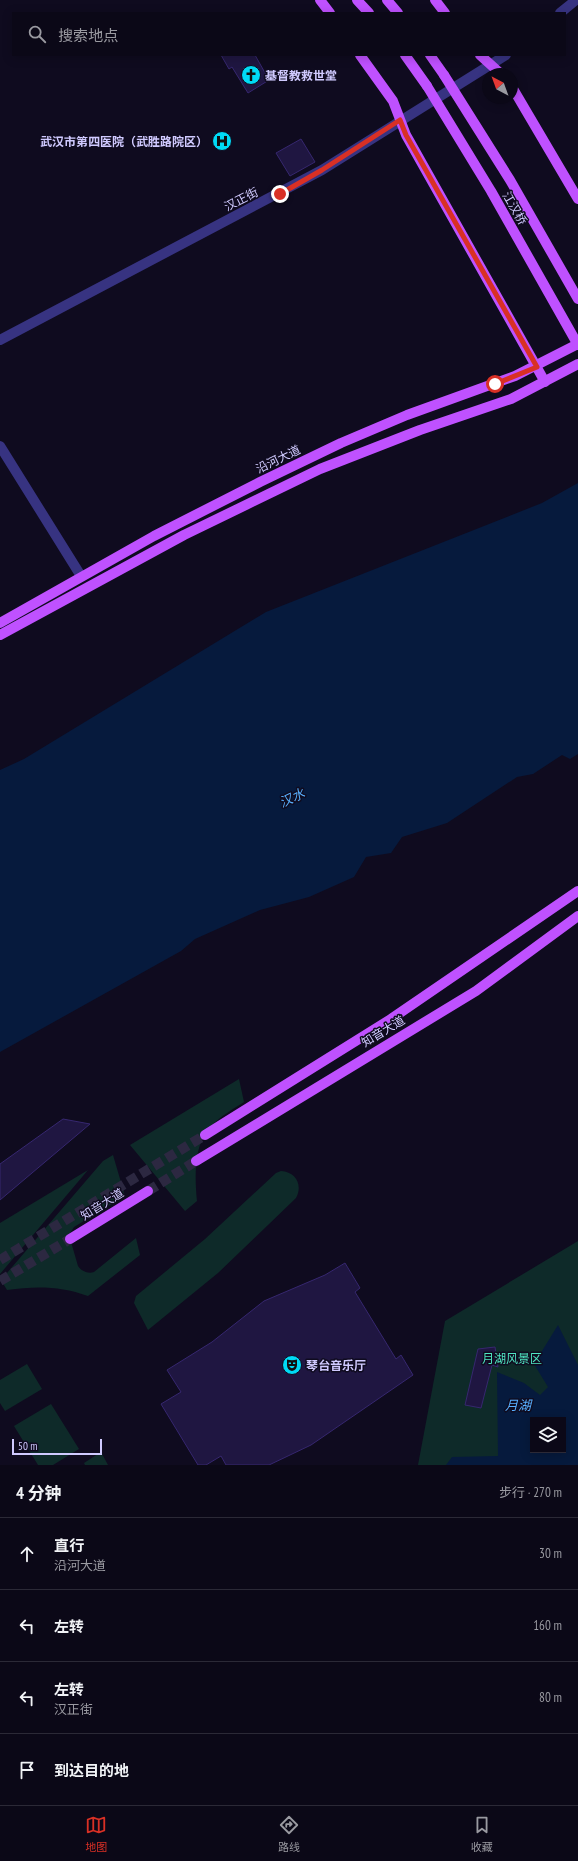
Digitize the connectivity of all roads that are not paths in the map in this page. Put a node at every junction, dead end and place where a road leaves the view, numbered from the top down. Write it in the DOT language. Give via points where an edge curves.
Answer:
graph roads {
  1 [pos="320,0"];
  2 [pos="357,0"];
  3 [pos="367,0"];
  4 [pos="387,0"];
  5 [pos="395,0"];
  6 [pos="435,0"];
  7 [pos="576,0"];
  8 [pos="329,12"];
  9 [pos="368,12"];
  10 [pos="375,12"];
  11 [pos="397,12"];
  12 [pos="401,12"];
  13 [pos="443,12"];
  14 [pos="561,12"];
  15 [pos="361,56"];
  16 [pos="406,56"];
  17 [pos="431,56"];
  18 [pos="481,56"];
  19 [pos="504,56"];
  20 [pos="490,64"];
  21 [pos="494,68"];
  22 [pos="518,96"];
  23 [pos="400,120"];
  24 [pos="578,199"];
  25 [pos="578,299"];
  26 [pos="0,340"];
  27 [pos="578,344"];
  28 [pos="578,364"];
  29 [pos="537,367"];
  30 [pos="545,382"];
  31 [pos="0,446"];
  32 [pos="81,576"];
  33 [pos="0,622"];
  34 [pos="0,635"];
  35 [pos="578,891"];
  36 [pos="578,916"];
  37 [pos="205,1135"];
  38 [pos="196,1161"];
  39 [pos="148,1190"];
  40 [pos="70,1239"];
  1 -- 8 [label="main road"];
  2 -- 9 [label="main road"];
  3 -- 10 [label="main road"];
  4 -- 11 [label="main road"];
  5 -- 12 [label="main road"];
  6 -- 13 [label="main road"];
  7 -- 14 [label="street"];
  15 -- 23 [label="main road" via="393,101"];
  16 -- 27 [label="main road, 江汉桥, bridge" via="491,191"];
  17 -- 25 [label="main road, 江汉桥, bridge" via="510,180"];
  18 -- 20 [label="main road"];
  19 -- 20 [label="street, 汉正街"];
  20 -- 21 [label="main road"];
  20 -- 23 [label="street, 汉正街"];
  22 -- 24 [label="main road"];
  23 -- 26 [label="street, 汉正街" via="286,190"];
  23 -- 29 [label="main road" via="406,135"];
  27 -- 29 [label="main road, 沿河大道"];
  28 -- 30 [label="main road"];
  29 -- 30 [label="main road"];
  29 -- 32 [label="main road, 沿河大道" via="407,415 341,443 154,536"];
  30 -- 34 [label="main road" via="511,399 420,430 320,469 184,536"];
  31 -- 32 [label="street"];
  32 -- 33 [label="main road, 沿河大道"];
  35 -- 37 [label="main road, 知音大道" via="391,1020"];
  36 -- 38 [label="main road, 知音大道" via="476,991"];
  39 -- 40 [label="main road, 知音大道"];
}
